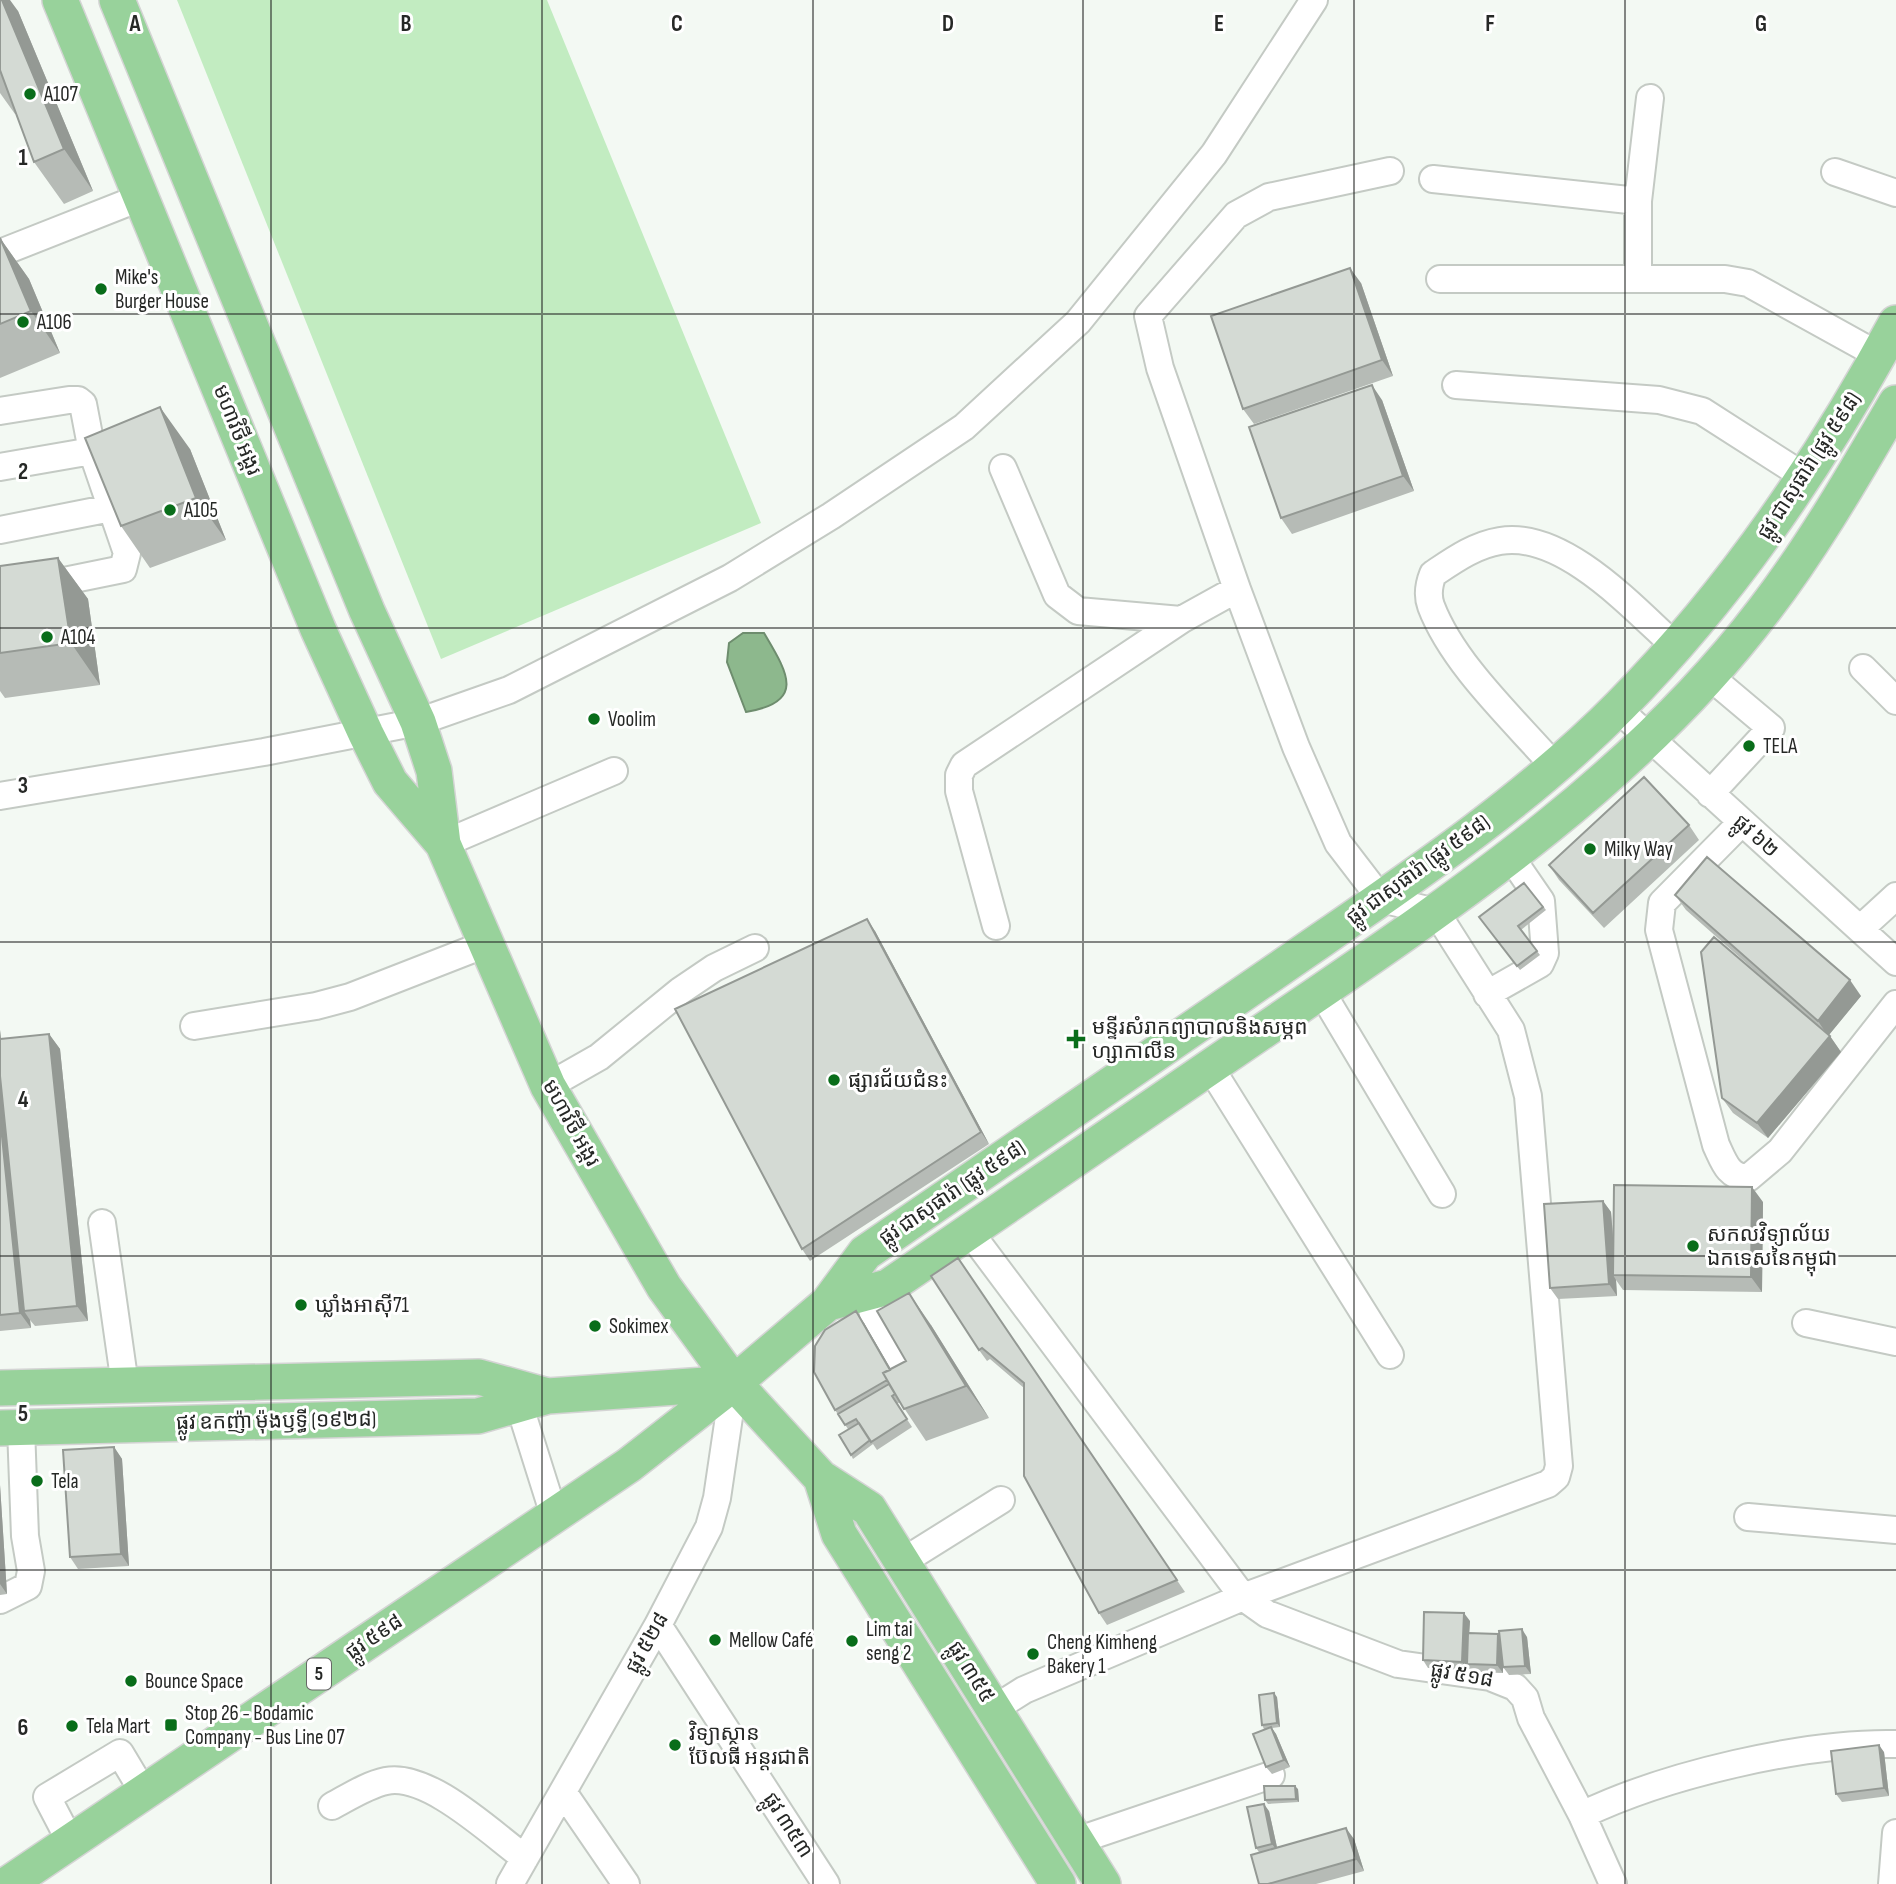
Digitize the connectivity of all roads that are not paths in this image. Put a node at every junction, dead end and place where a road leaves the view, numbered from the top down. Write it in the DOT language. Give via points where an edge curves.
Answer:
graph roads {
  1 [pos="60,0"];
  2 [pos="117,0"];
  3 [pos="1314,0"];
  4 [pos="1650,99"];
  5 [pos="1390,171"];
  6 [pos="1835,172"];
  7 [pos="1433,179"];
  8 [pos="1896,193"];
  9 [pos="142,197"];
  10 [pos="1637,201"];
  11 [pos="0,253"];
  12 [pos="1440,279"];
  13 [pos="1638,279"];
  14 [pos="1896,323"];
  15 [pos="1878,355"];
  16 [pos="1456,386"];
  17 [pos="1896,403"];
  18 [pos="0,411"];
  19 [pos="92,451"];
  20 [pos="0,467"];
  21 [pos="1003,468"];
  22 [pos="1805,477"];
  23 [pos="111,508"];
  24 [pos="0,530"];
  25 [pos="1237,589"];
  26 [pos="0,594"];
  27 [pos="1181,620"];
  28 [pos="1676,647"];
  29 [pos="1863,668"];
  30 [pos="1708,675"];
  31 [pos="1896,701"];
  32 [pos="1618,709"];
  33 [pos="418,722"];
  34 [pos="366,734"];
  35 [pos="1647,738"];
  36 [pos="1554,766"];
  37 [pos="614,771"];
  38 [pos="1710,794"];
  39 [pos="0,796"];
  40 [pos="1742,822"];
  41 [pos="443,844"];
  42 [pos="1510,856"];
  43 [pos="1896,896"];
  44 [pos="1381,899"];
  45 [pos="1436,912"];
  46 [pos="996,926"];
  47 [pos="1860,929"];
  48 [pos="486,944"];
  49 [pos="755,948"];
  50 [pos="1896,962"];
  51 [pos="1321,991"];
  52 [pos="1487,994"];
  53 [pos="1896,1004"];
  54 [pos="194,1026"];
  55 [pos="1210,1067"];
  56 [pos="548,1086"];
  57 [pos="1442,1194"];
  58 [pos="102,1223"];
  59 [pos="970,1231"];
  60 [pos="869,1292"];
  61 [pos="828,1303"];
  62 [pos="1806,1323"];
  63 [pos="1896,1342"];
  64 [pos="1390,1355"];
  65 [pos="910,1382"];
  66 [pos="734,1383"];
  67 [pos="125,1385"];
  68 [pos="0,1388"];
  69 [pos="534,1400"];
  70 [pos="10,1428"];
  71 [pos="821,1478"];
  72 [pos="1001,1500"];
  73 [pos="554,1515"];
  74 [pos="1748,1517"];
  75 [pos="1896,1530"];
  76 [pos="902,1562"];
  77 [pos="1243,1597"];
  78 [pos="0,1600"];
  79 [pos="658,1625"];
  80 [pos="994,1709"];
  81 [pos="1896,1744"];
  82 [pos="1271,1775"];
  83 [pos="563,1792"];
  84 [pos="144,1793"];
  85 [pos="332,1806"];
  86 [pos="1582,1815"];
  87 [pos="1896,1833"];
  88 [pos="1076,1841"];
  89 [pos="71,1843"];
  90 [pos="525,1858"];
  91 [pos="9,1884"];
  92 [pos="510,1884"];
  93 [pos="626,1884"];
  94 [pos="826,1884"];
  95 [pos="1058,1884"];
  96 [pos="1103,1884"];
  97 [pos="1613,1884"];
  98 [pos="1892,1884"];
  1 -- 9 [label="main road, មហាវិថី អង្គរ"];
  2 -- 33 [label="main road, មហាវិថី អង្គរ" via="367,611"];
  3 -- 33 [label="street" via="1214,154 1078,322 964,427 730,578 509,690"];
  4 -- 10 [label="street"];
  5 -- 25 [label="street" via="1269,197 1236,215 1148,316 1160,368"];
  6 -- 8 [label="street"];
  7 -- 10 [label="street"];
  9 -- 11 [label="street"];
  9 -- 34 [label="main road, មហាវិថី អង្គរ" via="318,629"];
  10 -- 13 [label="street"];
  12 -- 13 [label="street"];
  13 -- 15 [label="street" via="1748,283"];
  14 -- 15 [label="main road, ផ្លូវ ជាសុផារ៉ា (ផ្លូវ ៥៩៨)"];
  15 -- 22 [label="main road, ផ្លូវ ជាសុផារ៉ា (ផ្លូវ ៥៩៨)"];
  16 -- 22 [label="street" via="1658,400 1702,411"];
  17 -- 30 [label="main road, ផ្លូវ ជាសុផារ៉ា (ផ្លូវ ៥៩៨)" via="1840,499 1764,611"];
  18 -- 19 [label="street" via="78,400 83,404"];
  19 -- 20 [label="street"];
  19 -- 23 [label="street"];
  21 -- 27 [label="street" via="1057,595 1078,611"];
  22 -- 28 [label="main road, ផ្លូវ ជាសុផារ៉ា (ផ្លូវ ៥៩៨)" via="1729,585"];
  23 -- 24 [label="street"];
  23 -- 26 [label="street" via="127,553 123,569"];
  25 -- 27 [label="street"];
  25 -- 44 [label="street" via="1296,747 1338,843"];
  27 -- 46 [label="street" via="964,765 959,791"];
  28 -- 32 [label="main road, ផ្លូវ ជាសុផារ៉ា (ផ្លូវ ៥៩៨)"];
  28 -- 36 [label="street" via="1587,571 1549,547 1524,540 1500,541 1468,551 1433,574 1430,605 1462,661"];
  29 -- 31 [label="street"];
  30 -- 35 [label="main road, ផ្លូវ ជាសុផារ៉ា (ផ្លូវ ៥៩៨)"];
  30 -- 38 [label="street" via="1771,728"];
  32 -- 35 [label="street, ផ្លូវ ៦២"];
  32 -- 36 [label="main road, ផ្លូវ ជាសុផារ៉ា (ផ្លូវ ៥៩៨)"];
  33 -- 34 [label="street"];
  33 -- 41 [label="main road, មហាវិថី អង្គរ" via="434,771"];
  34 -- 39 [label="street"];
  34 -- 41 [label="main road, មហាវិថី អង្គរ" via="390,782"];
  35 -- 38 [label="street, ផ្លូវ ៦២"];
  35 -- 42 [label="main road, ផ្លូវ ជាសុផារ៉ា (ផ្លូវ ៥៩៨)"];
  36 -- 44 [label="main road, ផ្លូវ ជាសុផារ៉ា (ផ្លូវ ៥៩៨)"];
  37 -- 41 [label="street"];
  38 -- 40 [label="street, ផ្លូវ ៦២"];
  40 -- 47 [label="street, ផ្លូវ ៦២"];
  40 -- 53 [label="street" via="1662,903 1658,930 1716,1145 1728,1171 1748,1178 1772,1159"];
  41 -- 48 [label="main road, មហាវិថី អង្គរ"];
  42 -- 45 [label="main road, ផ្លូវ ជាសុផារ៉ា (ផ្លូវ ៥៩៨)"];
  42 -- 52 [label="street" via="1541,901 1545,953 1540,964"];
  43 -- 47 [label="street"];
  44 -- 45 [label="street"];
  44 -- 61 [label="main road, ផ្លូវ ជាសុផារ៉ា (ផ្លូវ ៥៩៨)" via="864,1253"];
  45 -- 51 [label="main road, ផ្លូវ ជាសុផារ៉ា (ផ្លូវ ៥៩៨)"];
  45 -- 52 [label="street"];
  47 -- 50 [label="street, ផ្លូវ ៦២"];
  48 -- 54 [label="street" via="350,997"];
  48 -- 56 [label="main road, មហាវិថី អង្គរ"];
  49 -- 56 [label="street" via="714,968 599,1058"];
  51 -- 55 [label="main road, ផ្លូវ ជាសុផារ៉ា (ផ្លូវ ៥៩៨)"];
  51 -- 57 [label="street"];
  52 -- 77 [label="street" via="1511,1030 1528,1096 1559,1466 1556,1477 1548,1484"];
  55 -- 59 [label="main road, ផ្លូវ ជាសុផារ៉ា (ផ្លូវ ៥៩៨)"];
  55 -- 64 [label="street"];
  56 -- 66 [label="main road, មហាវិថី អង្គរ" via="664,1287"];
  58 -- 67 [label="street"];
  59 -- 60 [label="main road, ផ្លូវ ជាសុផារ៉ា (ផ្លូវ ៥៩៨)" via="888,1287"];
  59 -- 77 [label="street"];
  60 -- 61 [label="main road, ផ្លូវ ជាសុផារ៉ា (ផ្លូវ ៥៩៨)"];
  60 -- 65 [label="street" via="876,1325"];
  61 -- 66 [label="main road, ផ្លូវ ជាសុផារ៉ា (ផ្លូវ ៥៩៨)"];
  62 -- 63 [label="street"];
  66 -- 69 [label="main road, ផ្លូវ ឧកញ៉ា ម៉ុងឫទ្ធី (១៩២៨)"];
  66 -- 71 [label="main road, ផ្លូវ ៣៥៥"];
  66 -- 73 [label="main road, ផ្លូវ ៥៩៨ / 5" via="629,1465"];
  66 -- 79 [label="street, ផ្លូវ ៥២៨" via="709,1527"];
  67 -- 68 [label="main road, ផ្លូវ ឧកញ៉ា ម៉ុងឫទ្ធី (១៩២៨)"];
  67 -- 69 [label="main road, ផ្លូវ ឧកញ៉ា ម៉ុងឫទ្ធី (១៩២៨)" via="480,1377"];
  69 -- 70 [label="main road, ផ្លូវ ឧកញ៉ា ម៉ុងឫទ្ធី (១៩២៨)" via="478,1416"];
  69 -- 73 [label="street"];
  70 -- 78 [label="street" via="31,1572 28,1586"];
  71 -- 76 [label="main road, ផ្លូវ ៣៥៥" via="869,1509"];
  71 -- 95 [label="main road, ផ្លូវ ៣៥៥" via="839,1534"];
  72 -- 76 [label="street"];
  73 -- 84 [label="main road, ផ្លូវ ៥៩៨ / 5"];
  74 -- 75 [label="street"];
  76 -- 80 [label="main road, ផ្លូវ ៣៥៥"];
  77 -- 80 [label="street" via="1024,1690"];
  77 -- 86 [label="street, ផ្លូវ ៥១៨" via="1267,1614 1398,1664 1490,1678 1516,1687"];
  79 -- 83 [label="street, ផ្លូវ ៥២៨"];
  79 -- 94 [label="street, ផ្លូវ ៣៥៣"];
  80 -- 88 [label="main road, ផ្លូវ ៣៥៥"];
  81 -- 86 [label="street" via="1768,1757 1623,1795"];
  82 -- 88 [label="street"];
  83 -- 90 [label="street, ផ្លូវ ៥២៨"];
  83 -- 93 [label="street"];
  84 -- 89 [label="main road, ផ្លូវ ៥៩៨ / 5"];
  84 -- 89 [label="street" via="120,1753 47,1797"];
  85 -- 90 [label="street" via="387,1781 409,1781 438,1794"];
  86 -- 97 [label="street, ផ្លូវ ៥១៨"];
  87 -- 98 [label="street"];
  88 -- 96 [label="main road, ផ្លូវ ៣៥៥"];
  89 -- 91 [label="main road, ផ្លូវ ៥៩៨ / 5"];
  90 -- 92 [label="street, ផ្លូវ ៥២៨"];
}
